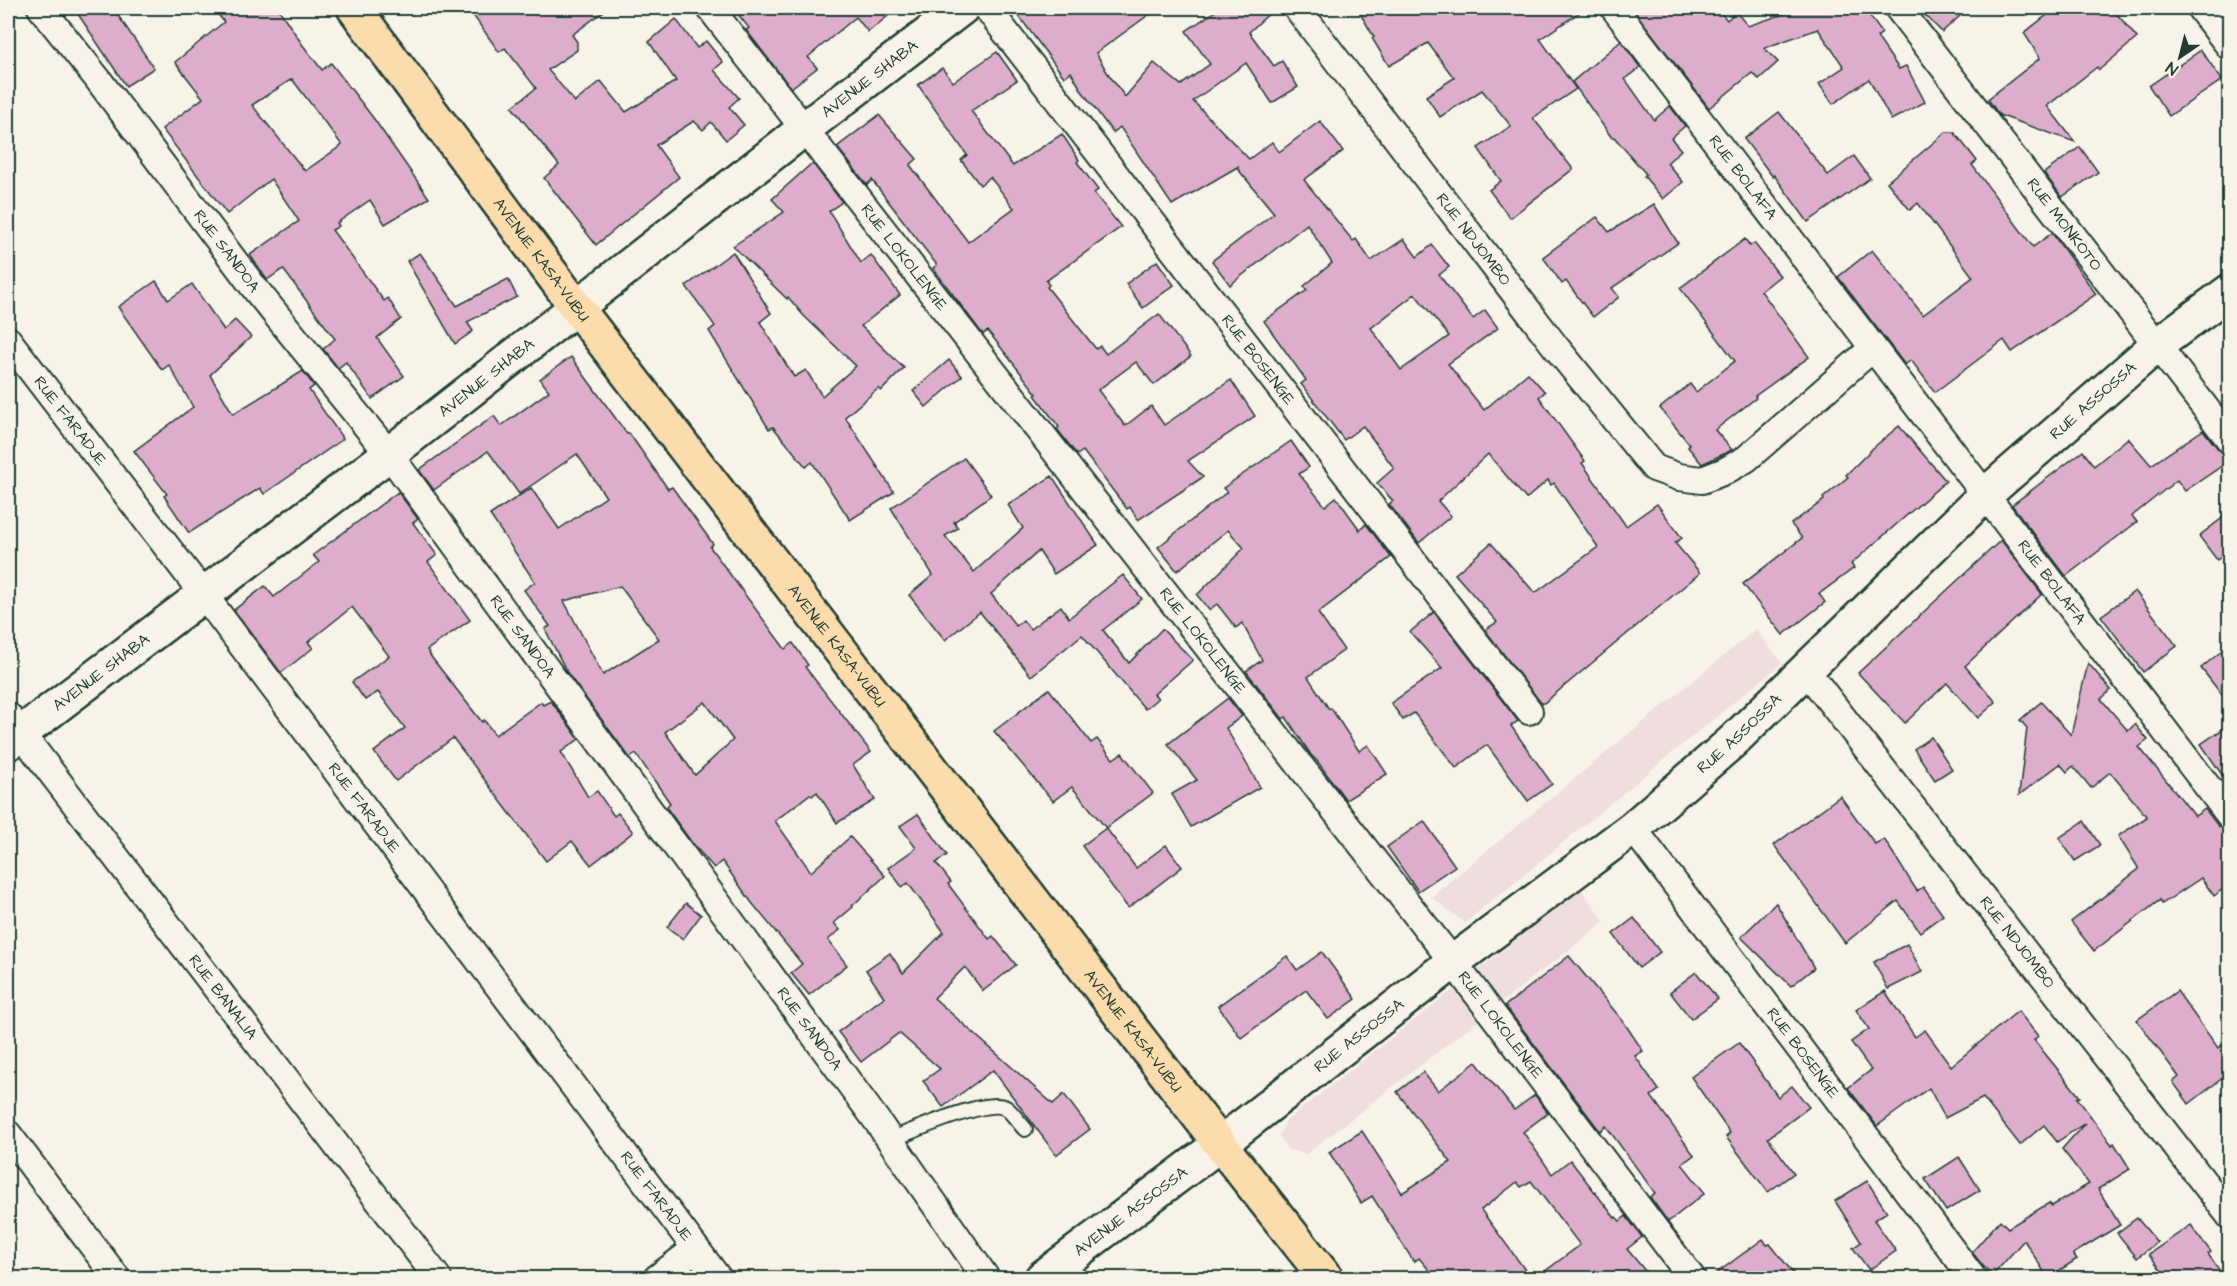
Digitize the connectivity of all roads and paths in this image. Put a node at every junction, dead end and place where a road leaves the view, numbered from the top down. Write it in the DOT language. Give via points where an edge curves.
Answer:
graph roads {
  1 [pos="41,8"];
  2 [pos="354,8"];
  3 [pos="711,8"];
  4 [pos="962,8"];
  5 [pos="987,8"];
  6 [pos="1297,8"];
  7 [pos="1614,8"];
  8 [pos="1898,8"];
  9 [pos="2200,8"];
  10 [pos="2229,47"];
  11 [pos="804,129"];
  12 [pos="2229,291"];
  13 [pos="577,308"];
  14 [pos="8,340"];
  15 [pos="2157,345"];
  16 [pos="1874,348"];
  17 [pos="2229,440"];
  18 [pos="389,454"];
  19 [pos="1985,495"];
  20 [pos="204,595"];
  21 [pos="1805,669"];
  22 [pos="1529,711"];
  23 [pos="12,731"];
  24 [pos="2229,816"];
  25 [pos="1633,828"];
  26 [pos="1453,962"];
  27 [pos="1024,1129"];
  28 [pos="8,1134"];
  29 [pos="890,1140"];
  30 [pos="1220,1144"];
  31 [pos="2229,1216"];
  32 [pos="695,1249"];
  33 [pos="117,1278"];
  34 [pos="438,1278"];
  35 [pos="657,1278"];
  36 [pos="718,1278"];
  37 [pos="986,1278"];
  38 [pos="1042,1278"];
  39 [pos="1326,1278"];
  40 [pos="1692,1278"];
  41 [pos="1973,1278"];
  1 -- 18 [label="street, RUE SANDOA" via="256,290"];
  2 -- 13 [label="main road, AVENUE KASA-VUBU"];
  3 -- 11 [label="street, RUE LOKOLENGE"];
  4 -- 11 [label="street, AVENUE SHABA"];
  5 -- 22 [label="street, RUE BOSENGE"];
  6 -- 16 [label="street, RUE NDJOMBO" via="1555,346 1654,468 1702,480 1725,471 1746,459"];
  7 -- 16 [label="street, RUE BOLAFA"];
  8 -- 15 [label="street, RUE MONKOTO"];
  9 -- 10 [label="street"];
  11 -- 13 [label="street, AVENUE SHABA"];
  11 -- 26 [label="street, RUE LOKOLENGE"];
  12 -- 15 [label="street, RUE ASSOSSA"];
  13 -- 18 [label="street, AVENUE SHABA"];
  13 -- 30 [label="main road, AVENUE KASA-VUBU"];
  14 -- 20 [label="street, RUE FARADJE"];
  15 -- 17 [label="street, RUE MONKOTO"];
  15 -- 19 [label="street, RUE ASSOSSA"];
  16 -- 19 [label="street, RUE BOLAFA"];
  18 -- 20 [label="street, AVENUE SHABA"];
  18 -- 29 [label="street, RUE SANDOA"];
  19 -- 21 [label="street, RUE ASSOSSA"];
  19 -- 24 [label="street, RUE BOLAFA"];
  20 -- 23 [label="street, AVENUE SHABA"];
  20 -- 32 [label="street, RUE FARADJE"];
  21 -- 25 [label="street, RUE ASSOSSA" via="1733,741"];
  21 -- 31 [label="street, RUE NDJOMBO"];
  23 -- 34 [label="street, RUE BANALIA"];
  25 -- 26 [label="street, RUE ASSOSSA"];
  25 -- 41 [label="street, RUE BOSENGE"];
  26 -- 30 [label="street, RUE ASSOSSA"];
  26 -- 40 [label="street, RUE LOKOLENGE"];
  27 -- 29 [label="lane" via="1005,1107 992,1104"];
  28 -- 33 [label="street"];
  29 -- 37 [label="street, RUE SANDOA"];
  30 -- 38 [label="street, AVENUE ASSOSSA"];
  30 -- 39 [label="main road, AVENUE KASA-VUBU"];
  32 -- 35 [label="street"];
  32 -- 36 [label="street, RUE FARADJE"];
}
